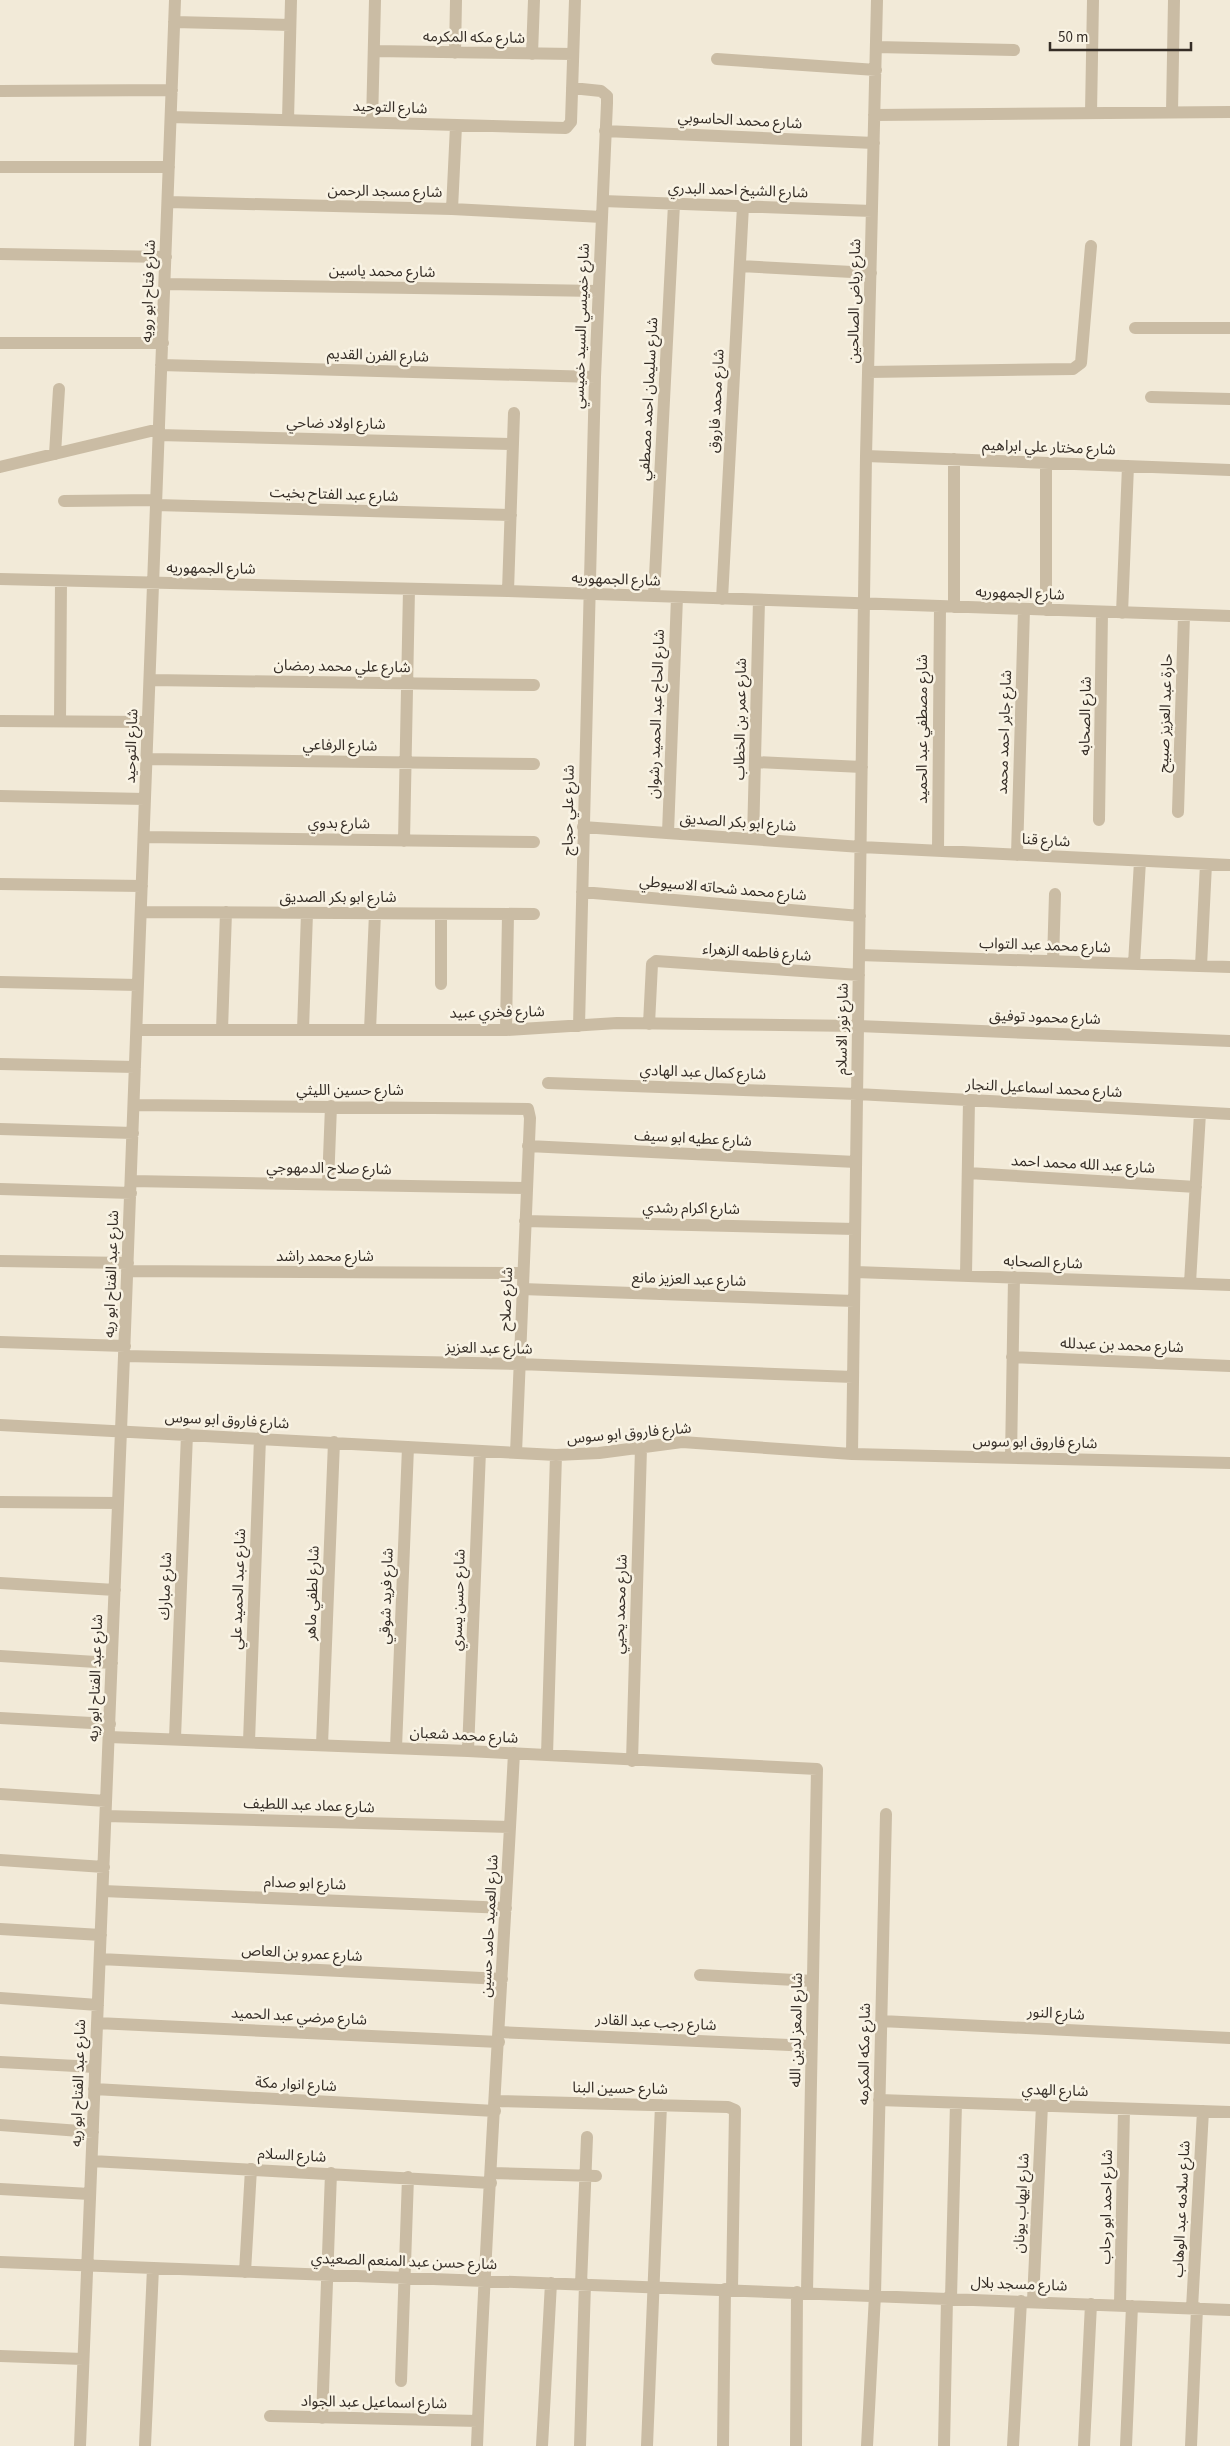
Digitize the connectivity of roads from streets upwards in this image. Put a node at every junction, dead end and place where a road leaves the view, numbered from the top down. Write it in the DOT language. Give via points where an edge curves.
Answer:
graph roads {
  1 [pos="175,0"];
  2 [pos="291,0"];
  3 [pos="375,0"];
  4 [pos="456,0"];
  5 [pos="534,0"];
  6 [pos="575,0"];
  7 [pos="877,0"];
  8 [pos="1093,0"];
  9 [pos="1174,0"];
  10 [pos="174,22"];
  11 [pos="290,25"];
  12 [pos="876,47"];
  13 [pos="1014,50"];
  14 [pos="374,51"];
  15 [pos="455,53"];
  16 [pos="532,54"];
  17 [pos="573,54"];
  18 [pos="717,59"];
  19 [pos="876,70"];
  20 [pos="572,88"];
  21 [pos="172,90"];
  22 [pos="0,91"];
  23 [pos="1172,112"];
  24 [pos="1230,112"];
  25 [pos="1090,113"];
  26 [pos="874,115"];
  27 [pos="171,117"];
  28 [pos="288,120"];
  29 [pos="372,123"];
  30 [pos="456,126"];
  31 [pos="605,131"];
  32 [pos="874,142"];
  33 [pos="0,167"];
  34 [pos="169,168"];
  35 [pos="603,201"];
  36 [pos="168,202"];
  37 [pos="674,204"];
  38 [pos="743,206"];
  39 [pos="452,209"];
  40 [pos="872,211"];
  41 [pos="602,217"];
  42 [pos="1091,246"];
  43 [pos="0,254"];
  44 [pos="166,257"];
  45 [pos="740,266"];
  46 [pos="870,273"];
  47 [pos="165,284"];
  48 [pos="598,291"];
  49 [pos="1135,328"];
  50 [pos="1230,328"];
  51 [pos="0,343"];
  52 [pos="163,343"];
  53 [pos="161,365"];
  54 [pos="868,372"];
  55 [pos="594,377"];
  56 [pos="59,389"];
  57 [pos="1151,396"];
  58 [pos="1230,399"];
  59 [pos="514,413"];
  60 [pos="159,432"];
  61 [pos="513,444"];
  62 [pos="55,454"];
  63 [pos="866,456"];
  64 [pos="954,459"];
  65 [pos="1046,463"];
  66 [pos="1128,466"];
  67 [pos="0,467"];
  68 [pos="1230,470"];
  69 [pos="64,501"];
  70 [pos="156,502"];
  71 [pos="511,515"];
  72 [pos="0,579"];
  73 [pos="61,580"];
  74 [pos="154,582"];
  75 [pos="409,589"];
  76 [pos="508,591"];
  77 [pos="588,594"];
  78 [pos="654,596"];
  79 [pos="677,597"];
  80 [pos="722,599"];
  81 [pos="759,600"];
  82 [pos="864,604"];
  83 [pos="940,606"];
  84 [pos="954,607"];
  85 [pos="1024,610"];
  86 [pos="1046,610"];
  87 [pos="1102,612"];
  88 [pos="1122,613"];
  89 [pos="1184,615"];
  90 [pos="1230,616"];
  91 [pos="150,680"];
  92 [pos="407,683"];
  93 [pos="534,685"];
  94 [pos="0,721"];
  95 [pos="60,722"];
  96 [pos="148,722"];
  97 [pos="147,759"];
  98 [pos="405,762"];
  99 [pos="755,762"];
  100 [pos="534,764"];
  101 [pos="862,767"];
  102 [pos="0,796"];
  103 [pos="145,799"];
  104 [pos="1178,812"];
  105 [pos="1100,820"];
  106 [pos="583,826"];
  107 [pos="668,833"];
  108 [pos="144,837"];
  109 [pos="753,839"];
  110 [pos="404,840"];
  111 [pos="534,842"];
  112 [pos="861,847"];
  113 [pos="938,851"];
  114 [pos="1016,855"];
  115 [pos="1140,861"];
  116 [pos="1206,864"];
  117 [pos="1230,865"];
  118 [pos="0,884"];
  119 [pos="142,886"];
  120 [pos="582,892"];
  121 [pos="1054,894"];
  122 [pos="141,912"];
  123 [pos="226,912"];
  124 [pos="307,913"];
  125 [pos="375,913"];
  126 [pos="441,914"];
  127 [pos="508,914"];
  128 [pos="534,914"];
  129 [pos="860,916"];
  130 [pos="859,955"];
  131 [pos="1052,961"];
  132 [pos="1134,964"];
  133 [pos="1200,966"];
  134 [pos="1230,967"];
  135 [pos="859,976"];
  136 [pos="0,982"];
  137 [pos="441,984"];
  138 [pos="138,985"];
  139 [pos="649,1024"];
  140 [pos="579,1026"];
  141 [pos="858,1026"];
  142 [pos="137,1030"];
  143 [pos="222,1030"];
  144 [pos="303,1030"];
  145 [pos="370,1030"];
  146 [pos="506,1030"];
  147 [pos="1230,1041"];
  148 [pos="0,1064"];
  149 [pos="135,1067"];
  150 [pos="548,1083"];
  151 [pos="857,1094"];
  152 [pos="969,1100"];
  153 [pos="134,1104"];
  154 [pos="332,1106"];
  155 [pos="1200,1112"];
  156 [pos="1230,1114"];
  157 [pos="0,1129"];
  158 [pos="133,1133"];
  159 [pos="528,1146"];
  160 [pos="856,1162"];
  161 [pos="968,1173"];
  162 [pos="328,1184"];
  163 [pos="131,1187"];
  164 [pos="1196,1187"];
  165 [pos="526,1188"];
  166 [pos="0,1189"];
  167 [pos="525,1220"];
  168 [pos="855,1229"];
  169 [pos="0,1261"];
  170 [pos="128,1267"];
  171 [pos="854,1272"];
  172 [pos="523,1273"];
  173 [pos="966,1275"];
  174 [pos="1014,1277"];
  175 [pos="1190,1283"];
  176 [pos="1230,1285"];
  177 [pos="522,1289"];
  178 [pos="854,1301"];
  179 [pos="0,1342"];
  180 [pos="124,1351"];
  181 [pos="1012,1357"];
  182 [pos="520,1364"];
  183 [pos="1230,1366"];
  184 [pos="853,1377"];
  185 [pos="0,1424"];
  186 [pos="122,1431"];
  187 [pos="187,1434"];
  188 [pos="260,1438"];
  189 [pos="334,1442"];
  190 [pos="408,1446"];
  191 [pos="641,1448"];
  192 [pos="480,1451"];
  193 [pos="516,1453"];
  194 [pos="852,1454"];
  195 [pos="556,1455"];
  196 [pos="1011,1458"];
  197 [pos="1230,1463"];
  198 [pos="0,1502"];
  199 [pos="118,1503"];
  200 [pos="0,1584"];
  201 [pos="115,1590"];
  202 [pos="0,1656"];
  203 [pos="112,1663"];
  204 [pos="0,1718"];
  205 [pos="109,1731"];
  206 [pos="176,1738"];
  207 [pos="249,1742"];
  208 [pos="322,1745"];
  209 [pos="396,1748"];
  210 [pos="468,1751"];
  211 [pos="514,1753"];
  212 [pos="547,1755"];
  213 [pos="632,1761"];
  214 [pos="817,1769"];
  215 [pos="0,1794"];
  216 [pos="106,1801"];
  217 [pos="886,1814"];
  218 [pos="106,1816"];
  219 [pos="510,1827"];
  220 [pos="0,1860"];
  221 [pos="104,1867"];
  222 [pos="103,1891"];
  223 [pos="506,1908"];
  224 [pos="0,1928"];
  225 [pos="101,1935"];
  226 [pos="100,1959"];
  227 [pos="700,1975"];
  228 [pos="502,1979"];
  229 [pos="813,1981"];
  230 [pos="0,1998"];
  231 [pos="98,2005"];
  232 [pos="881,2021"];
  233 [pos="97,2023"];
  234 [pos="499,2037"];
  235 [pos="1230,2038"];
  236 [pos="811,2046"];
  237 [pos="0,2062"];
  238 [pos="96,2068"];
  239 [pos="94,2089"];
  240 [pos="879,2100"];
  241 [pos="956,2103"];
  242 [pos="661,2105"];
  243 [pos="1042,2105"];
  244 [pos="496,2106"];
  245 [pos="1124,2109"];
  246 [pos="1203,2111"];
  247 [pos="1230,2112"];
  248 [pos="0,2125"];
  249 [pos="93,2132"];
  250 [pos="587,2138"];
  251 [pos="92,2161"];
  252 [pos="251,2169"];
  253 [pos="331,2173"];
  254 [pos="590,2176"];
  255 [pos="408,2177"];
  256 [pos="492,2178"];
  257 [pos="0,2189"];
  258 [pos="90,2194"];
  259 [pos="0,2262"];
  260 [pos="87,2266"];
  261 [pos="153,2268"];
  262 [pos="245,2272"];
  263 [pos="327,2275"];
  264 [pos="404,2277"];
  265 [pos="484,2280"];
  266 [pos="551,2283"];
  267 [pos="583,2284"];
  268 [pos="653,2286"];
  269 [pos="729,2289"];
  270 [pos="802,2292"];
  271 [pos="875,2295"];
  272 [pos="949,2298"];
  273 [pos="1027,2301"];
  274 [pos="1091,2304"];
  275 [pos="1126,2305"];
  276 [pos="1194,2308"];
  277 [pos="1230,2310"];
  278 [pos="0,2356"];
  279 [pos="83,2359"];
  280 [pos="400,2381"];
  281 [pos="270,2416"];
  282 [pos="322,2418"];
  283 [pos="478,2421"];
  284 [pos="80,2446"];
  285 [pos="146,2446"];
  286 [pos="477,2446"];
  287 [pos="542,2446"];
  288 [pos="580,2446"];
  289 [pos="648,2446"];
  290 [pos="723,2446"];
  291 [pos="796,2446"];
  292 [pos="867,2446"];
  293 [pos="944,2446"];
  294 [pos="1013,2446"];
  295 [pos="1084,2446"];
  296 [pos="1126,2446"];
  297 [pos="1191,2446"];
  1 -- 10 [label="street, شارع فتاح ابو رويه"];
  2 -- 11 [label="street"];
  3 -- 14 [label="street"];
  4 -- 15 [label="street"];
  5 -- 16 [label="street"];
  6 -- 17 [label="street"];
  7 -- 12 [label="street, شارع رياض الصالحين"];
  8 -- 25 [label="street"];
  9 -- 23 [label="street"];
  10 -- 11 [label="street"];
  10 -- 21 [label="street, شارع فتاح ابو رويه"];
  11 -- 28 [label="street"];
  12 -- 13 [label="street"];
  12 -- 19 [label="street, شارع رياض الصالحين"];
  14 -- 15 [label="street, شارع مكه المكرمه"];
  14 -- 29 [label="street"];
  15 -- 16 [label="street, شارع مكه المكرمه"];
  16 -- 17 [label="street, شارع مكه المكرمه"];
  17 -- 20 [label="street"];
  18 -- 19 [label="street"];
  19 -- 26 [label="street, شارع رياض الصالحين"];
  20 -- 30 [label="street, شارع التوحيد" via="571,122 566,128"];
  20 -- 31 [label="street, شارع خميسي السيد خميسي" via="604,93 607,103"];
  21 -- 22 [label="street"];
  21 -- 27 [label="street, شارع فتاح ابو رويه"];
  23 -- 24 [label="street"];
  23 -- 25 [label="street"];
  25 -- 26 [label="street"];
  26 -- 32 [label="street, شارع رياض الصالحين"];
  27 -- 28 [label="street, شارع التوحيد"];
  27 -- 34 [label="street, شارع فتاح ابو رويه"];
  28 -- 29 [label="street, شارع التوحيد"];
  29 -- 30 [label="street, شارع التوحيد"];
  30 -- 39 [label="street"];
  31 -- 32 [label="street, شارع محمد الحاسوبي"];
  31 -- 35 [label="street, شارع خميسي السيد خميسي"];
  32 -- 40 [label="street, شارع رياض الصالحين"];
  33 -- 34 [label="street"];
  34 -- 36 [label="street, شارع فتاح ابو رويه"];
  35 -- 37 [label="street, شارع الشيخ احمد البدري"];
  35 -- 41 [label="street, شارع خميسي السيد خميسي"];
  36 -- 39 [label="street, شارع مسجد الرحمن"];
  36 -- 44 [label="street, شارع فتاح ابو رويه"];
  37 -- 38 [label="street, شارع الشيخ احمد البدري"];
  37 -- 78 [label="street, شارع سليمان احمد مصطفي"];
  38 -- 40 [label="street, شارع الشيخ احمد البدري"];
  38 -- 45 [label="street, شارع محمد فاروق"];
  39 -- 41 [label="street, شارع مسجد الرحمن"];
  40 -- 46 [label="street, شارع رياض الصالحين"];
  41 -- 48 [label="street, شارع خميسي السيد خميسي"];
  42 -- 54 [label="street" via="1081,363 1073,369"];
  43 -- 44 [label="street"];
  44 -- 47 [label="street, شارع فتاح ابو رويه"];
  45 -- 46 [label="street"];
  45 -- 80 [label="street, شارع محمد فاروق"];
  46 -- 54 [label="street, شارع رياض الصالحين"];
  47 -- 48 [label="street, شارع محمد ياسين"];
  47 -- 52 [label="street, شارع فتاح ابو رويه"];
  48 -- 55 [label="street, شارع خميسي السيد خميسي"];
  49 -- 50 [label="street"];
  51 -- 52 [label="street"];
  52 -- 53 [label="street, شارع فتاح ابو رويه"];
  53 -- 55 [label="street, شارع الفرن القديم"];
  53 -- 60 [label="street, شارع فتاح ابو رويه"];
  54 -- 63 [label="street, شارع رياض الصالحين"];
  55 -- 77 [label="street, شارع خميسي السيد خميسي"];
  56 -- 62 [label="street"];
  57 -- 58 [label="street"];
  59 -- 61 [label="street"];
  60 -- 61 [label="street, شارع اولاد ضاحي"];
  60 -- 62 [label="street, شارع اولاد ضاحي"];
  60 -- 70 [label="street, شارع فتاح ابو رويه"];
  61 -- 71 [label="street"];
  62 -- 67 [label="street, شارع اولاد ضاحي"];
  63 -- 64 [label="street, شارع مختار علي ابراهيم"];
  63 -- 82 [label="street, شارع رياض الصالحين"];
  64 -- 65 [label="street, شارع مختار علي ابراهيم"];
  64 -- 84 [label="street"];
  65 -- 66 [label="street, شارع مختار علي ابراهيم"];
  65 -- 86 [label="street"];
  66 -- 68 [label="street, شارع مختار علي ابراهيم"];
  66 -- 88 [label="street"];
  69 -- 70 [label="street, شارع عبد الفتاح بخيت"];
  70 -- 71 [label="street, شارع عبد الفتاح بخيت"];
  70 -- 74 [label="street, شارع فتاح ابو رويه"];
  71 -- 76 [label="street"];
  72 -- 73 [label="street, شارع الجمهوريه"];
  73 -- 74 [label="street, شارع الجمهوريه"];
  73 -- 95 [label="street"];
  74 -- 75 [label="street, شارع الجمهوريه"];
  74 -- 91 [label="street, شارع التوحيد"];
  75 -- 76 [label="street, شارع الجمهوريه"];
  75 -- 92 [label="street"];
  76 -- 77 [label="street, شارع الجمهوريه"];
  77 -- 78 [label="street, شارع الجمهوريه"];
  77 -- 106 [label="street, شارع علي حجاج"];
  78 -- 79 [label="street, شارع الجمهوريه"];
  79 -- 80 [label="street, شارع الجمهوريه"];
  79 -- 107 [label="street, شارع الحاج عبد الحميد رشوان"];
  80 -- 81 [label="street, شارع الجمهوريه"];
  81 -- 82 [label="street, شارع الجمهوريه"];
  81 -- 99 [label="street, شارع عمر بن الخطاب"];
  82 -- 83 [label="street, شارع الجمهوريه"];
  82 -- 101 [label="street, شارع نور الاسلام"];
  83 -- 84 [label="street, شارع الجمهوريه"];
  83 -- 113 [label="street, شارع مصطفي عبد الحميد"];
  84 -- 85 [label="street, شارع الجمهوريه"];
  85 -- 86 [label="street, شارع الجمهوريه"];
  85 -- 114 [label="street, شارع جابر احمد محمد"];
  86 -- 87 [label="street, شارع الجمهوريه"];
  87 -- 88 [label="street, شارع الجمهوريه"];
  87 -- 105 [label="street, شارع الصحابه"];
  88 -- 89 [label="street, شارع الجمهوريه"];
  89 -- 90 [label="street, شارع الجمهوريه"];
  89 -- 104 [label="street, حارة عبد العزيز صبيح"];
  91 -- 92 [label="street, شارع علي محمد رمضان"];
  91 -- 96 [label="street, شارع التوحيد"];
  92 -- 93 [label="street, شارع علي محمد رمضان"];
  92 -- 98 [label="street"];
  94 -- 95 [label="street"];
  95 -- 96 [label="street"];
  96 -- 97 [label="street, شارع التوحيد"];
  97 -- 98 [label="street, شارع الرفاعي"];
  97 -- 103 [label="street, شارع التوحيد"];
  98 -- 100 [label="street, شارع الرفاعي"];
  98 -- 110 [label="street"];
  99 -- 101 [label="street"];
  99 -- 109 [label="street, شارع عمر بن الخطاب"];
  101 -- 112 [label="street, شارع نور الاسلام"];
  102 -- 103 [label="street"];
  103 -- 108 [label="street, شارع التوحيد"];
  106 -- 107 [label="street, شارع ابو بكر الصديق"];
  106 -- 120 [label="street, شارع علي حجاج"];
  107 -- 109 [label="street, شارع ابو بكر الصديق"];
  108 -- 110 [label="street, شارع بدوي"];
  108 -- 119 [label="street, شارع التوحيد"];
  109 -- 112 [label="street, شارع ابو بكر الصديق"];
  110 -- 111 [label="street, شارع بدوي"];
  112 -- 113 [label="street, شارع قنا"];
  112 -- 129 [label="street, شارع نور الاسلام"];
  113 -- 114 [label="street, شارع قنا"];
  114 -- 115 [label="street, شارع قنا"];
  115 -- 116 [label="street, شارع قنا"];
  115 -- 132 [label="street"];
  116 -- 117 [label="street, شارع قنا"];
  116 -- 133 [label="street"];
  118 -- 119 [label="street"];
  119 -- 122 [label="street, شارع التوحيد"];
  120 -- 129 [label="street, شارع محمد شحاته الاسيوطي"];
  120 -- 140 [label="street, شارع علي حجاج"];
  121 -- 131 [label="street"];
  122 -- 123 [label="street, شارع ابو بكر الصديق"];
  122 -- 138 [label="street, شارع عبد الفتاح ابو ريه"];
  123 -- 124 [label="street, شارع ابو بكر الصديق"];
  123 -- 143 [label="street"];
  124 -- 125 [label="street, شارع ابو بكر الصديق"];
  124 -- 144 [label="street"];
  125 -- 126 [label="street, شارع ابو بكر الصديق"];
  125 -- 145 [label="street"];
  126 -- 127 [label="street, شارع ابو بكر الصديق"];
  126 -- 137 [label="street"];
  127 -- 128 [label="street, شارع ابو بكر الصديق"];
  127 -- 146 [label="street"];
  129 -- 130 [label="street, شارع نور الاسلام"];
  130 -- 131 [label="street, شارع محمد عبد التواب"];
  130 -- 135 [label="street, شارع نور الاسلام"];
  131 -- 132 [label="street, شارع محمد عبد التواب"];
  132 -- 133 [label="street, شارع محمد عبد التواب"];
  133 -- 134 [label="street, شارع محمد عبد التواب"];
  135 -- 139 [label="street, شارع فاطمه الزهراء" via="653,962"];
  135 -- 141 [label="street, شارع نور الاسلام"];
  136 -- 138 [label="street"];
  138 -- 142 [label="street, شارع عبد الفتاح ابو ريه"];
  139 -- 140 [label="street, شارع فخري عبيد"];
  139 -- 141 [label="street, شارع فخري عبيد"];
  140 -- 146 [label="street, شارع فخري عبيد"];
  141 -- 147 [label="street, شارع محمود توفيق"];
  141 -- 151 [label="street, شارع نور الاسلام"];
  142 -- 143 [label="street, شارع فخري عبيد"];
  142 -- 149 [label="street, شارع عبد الفتاح ابو ريه"];
  143 -- 144 [label="street, شارع فخري عبيد"];
  144 -- 145 [label="street, شارع فخري عبيد"];
  145 -- 146 [label="street, شارع فخري عبيد"];
  148 -- 149 [label="street"];
  149 -- 153 [label="street, شارع عبد الفتاح ابو ريه"];
  150 -- 151 [label="street, شارع كمال عبد الهادي"];
  151 -- 152 [label="street, شارع محمد اسماعيل النجار"];
  151 -- 160 [label="street, شارع نور الاسلام"];
  152 -- 155 [label="street, شارع محمد اسماعيل النجار"];
  152 -- 161 [label="street"];
  153 -- 154 [label="street, شارع حسين الليثي"];
  153 -- 158 [label="street, شارع عبد الفتاح ابو ريه"];
  154 -- 159 [label="street, شارع حسين الليثي" via="525,1108 530,1115"];
  154 -- 162 [label="street"];
  155 -- 156 [label="street, شارع محمد اسماعيل النجار"];
  155 -- 164 [label="street"];
  157 -- 158 [label="street"];
  158 -- 163 [label="street, شارع عبد الفتاح ابو ريه"];
  159 -- 160 [label="street, شارع عطيه ابو سيف"];
  159 -- 165 [label="street, شارع صلاح"];
  160 -- 168 [label="street, شارع نور الاسلام"];
  161 -- 164 [label="street, شارع عبد الله محمد احمد"];
  161 -- 173 [label="street"];
  162 -- 163 [label="street, شارع صلاح الدمهوجي"];
  162 -- 165 [label="street, شارع صلاح الدمهوجي"];
  163 -- 166 [label="street, شارع صلاح الدمهوجي"];
  163 -- 170 [label="street, شارع عبد الفتاح ابو ريه"];
  164 -- 175 [label="street"];
  165 -- 167 [label="street, شارع صلاح"];
  167 -- 168 [label="street, شارع اكرام رشدي"];
  167 -- 172 [label="street, شارع صلاح"];
  168 -- 171 [label="street, شارع نور الاسلام"];
  169 -- 170 [label="street, شارع محمد راشد"];
  170 -- 172 [label="street, شارع محمد راشد"];
  170 -- 180 [label="street, شارع عبد الفتاح ابو ريه"];
  171 -- 173 [label="street, شارع الصحابه"];
  171 -- 178 [label="street, شارع نور الاسلام"];
  172 -- 177 [label="street, شارع صلاح"];
  173 -- 174 [label="street, شارع الصحابه"];
  174 -- 175 [label="street, شارع الصحابه"];
  174 -- 181 [label="street"];
  175 -- 176 [label="street, شارع الصحابه"];
  177 -- 178 [label="street, شارع عبد العزيز مانع"];
  177 -- 182 [label="street, شارع صلاح"];
  178 -- 184 [label="street, شارع نور الاسلام"];
  179 -- 180 [label="street, شارع عبد العزيز"];
  180 -- 182 [label="street, شارع عبد العزيز"];
  180 -- 186 [label="street, شارع عبد الفتاح ابو ريه"];
  181 -- 183 [label="street, شارع محمد بن عبدلله"];
  181 -- 196 [label="street"];
  182 -- 184 [label="street, شارع عبد العزيز"];
  182 -- 193 [label="street, شارع صلاح"];
  184 -- 194 [label="street, شارع نور الاسلام"];
  185 -- 186 [label="street, شارع فاروق ابو سوس"];
  186 -- 187 [label="street, شارع فاروق ابو سوس"];
  186 -- 199 [label="street, شارع عبد الفتاح ابو ريه"];
  187 -- 188 [label="street, شارع فاروق ابو سوس"];
  187 -- 206 [label="street, شارع مبارك"];
  188 -- 189 [label="street, شارع فاروق ابو سوس"];
  188 -- 207 [label="street, شارع عبد الحميد علي"];
  189 -- 190 [label="street, شارع فاروق ابو سوس"];
  189 -- 208 [label="street, شارع لطفي ماهر"];
  190 -- 192 [label="street, شارع فاروق ابو سوس"];
  190 -- 209 [label="street, شارع فريد شوقي"];
  191 -- 194 [label="street, شارع فاروق ابو سوس" via="682,1442"];
  191 -- 195 [label="street, شارع فاروق ابو سوس"];
  191 -- 213 [label="street, شارع محمد يحيي"];
  192 -- 193 [label="street, شارع فاروق ابو سوس"];
  192 -- 210 [label="street, شارع حسن يسري"];
  193 -- 195 [label="street, شارع فاروق ابو سوس"];
  194 -- 196 [label="street, شارع فاروق ابو سوس"];
  195 -- 212 [label="street"];
  196 -- 197 [label="street, شارع فاروق ابو سوس"];
  198 -- 199 [label="street"];
  199 -- 201 [label="street, شارع عبد الفتاح ابو ريه"];
  200 -- 201 [label="street"];
  201 -- 203 [label="street, شارع عبد الفتاح ابو ريه"];
  202 -- 203 [label="street"];
  203 -- 205 [label="street, شارع عبد الفتاح ابو ريه"];
  204 -- 205 [label="street, شارع محمد شعبان"];
  205 -- 206 [label="street, شارع محمد شعبان"];
  205 -- 216 [label="street, شارع عبد الفتاح ابو ريه"];
  206 -- 207 [label="street, شارع محمد شعبان"];
  207 -- 208 [label="street, شارع محمد شعبان"];
  208 -- 209 [label="street, شارع محمد شعبان"];
  209 -- 210 [label="street, شارع محمد شعبان"];
  210 -- 211 [label="street, شارع محمد شعبان"];
  211 -- 212 [label="street, شارع محمد شعبان"];
  211 -- 219 [label="street, شارع العميد حامد حسين"];
  212 -- 213 [label="street, شارع محمد شعبان"];
  213 -- 214 [label="street, شارع محمد شعبان"];
  214 -- 229 [label="street, شارع المعز لدين الله"];
  215 -- 216 [label="street"];
  216 -- 218 [label="street, شارع عبد الفتاح ابو ريه"];
  217 -- 232 [label="street, شارع مكه المكرمه"];
  218 -- 219 [label="street, شارع عماد عبد اللطيف"];
  218 -- 221 [label="street, شارع عبد الفتاح ابو ريه"];
  219 -- 223 [label="street, شارع العميد حامد حسين"];
  220 -- 221 [label="street"];
  221 -- 222 [label="street, شارع عبد الفتاح ابو ريه"];
  222 -- 223 [label="street, شارع ابو صدام"];
  222 -- 225 [label="street, شارع عبد الفتاح ابو ريه"];
  223 -- 228 [label="street, شارع العميد حامد حسين"];
  224 -- 225 [label="street"];
  225 -- 226 [label="street, شارع عبد الفتاح ابو ريه"];
  226 -- 228 [label="street, شارع عمرو بن العاص"];
  226 -- 231 [label="street, شارع عبد الفتاح ابو ريه"];
  227 -- 229 [label="street"];
  228 -- 234 [label="street, شارع العميد حامد حسين"];
  229 -- 236 [label="street, شارع المعز لدين الله"];
  230 -- 231 [label="street"];
  231 -- 233 [label="street, شارع عبد الفتاح ابو ريه"];
  232 -- 235 [label="street, شارع النور"];
  232 -- 240 [label="street, شارع مكه المكرمه"];
  233 -- 234 [label="street, شارع مرضي عبد الحميد"];
  233 -- 238 [label="street, شارع عبد الفتاح ابو ريه"];
  234 -- 236 [label="street, شارع رجب عبد القادر"];
  234 -- 244 [label="street, شارع العميد حامد حسين"];
  236 -- 270 [label="street, شارع المعز لدين الله"];
  237 -- 238 [label="street"];
  238 -- 239 [label="street, شارع عبد الفتاح ابو ريه"];
  239 -- 244 [label="street, شارع انوار مكة"];
  239 -- 249 [label="street, شارع عبد الفتاح ابو ريه"];
  240 -- 241 [label="street, شارع الهدي"];
  240 -- 271 [label="street, شارع مكه المكرمه"];
  241 -- 243 [label="street, شارع الهدي"];
  241 -- 272 [label="street"];
  242 -- 244 [label="street, شارع حسين البنا"];
  242 -- 268 [label="street"];
  242 -- 269 [label="street, شارع حسين البنا" via="728,2107 735,2110"];
  243 -- 245 [label="street, شارع الهدي"];
  243 -- 273 [label="street, شارع ايهاب يونان"];
  244 -- 256 [label="street, شارع العميد حامد حسين"];
  245 -- 246 [label="street, شارع الهدي"];
  245 -- 275 [label="street, شارع احمد ابو رحاب"];
  246 -- 247 [label="street, شارع الهدي"];
  246 -- 276 [label="street, شارع سلامه عبد الوهاب"];
  248 -- 249 [label="street"];
  249 -- 251 [label="street, شارع عبد الفتاح ابو ريه"];
  250 -- 254 [label="street"];
  251 -- 252 [label="street, شارع السلام"];
  251 -- 258 [label="street, شارع عبد الفتاح ابو ريه"];
  252 -- 253 [label="street, شارع السلام"];
  252 -- 262 [label="street"];
  253 -- 255 [label="street, شارع السلام"];
  253 -- 263 [label="street"];
  254 -- 256 [label="street, شارع السلام"];
  254 -- 267 [label="street"];
  255 -- 256 [label="street, شارع السلام"];
  255 -- 264 [label="street"];
  256 -- 265 [label="street, شارع العميد حامد حسين"];
  257 -- 258 [label="street"];
  258 -- 260 [label="street, شارع عبد الفتاح ابو ريه"];
  259 -- 260 [label="street, شارع حسن عبد المنعم الصعيدي"];
  260 -- 261 [label="street, شارع حسن عبد المنعم الصعيدي"];
  260 -- 279 [label="street, شارع عبد الفتاح ابو ريه"];
  261 -- 262 [label="street, شارع حسن عبد المنعم الصعيدي"];
  261 -- 285 [label="street"];
  262 -- 263 [label="street, شارع حسن عبد المنعم الصعيدي"];
  263 -- 264 [label="street, شارع حسن عبد المنعم الصعيدي"];
  263 -- 282 [label="street"];
  264 -- 265 [label="street, شارع حسن عبد المنعم الصعيدي"];
  264 -- 280 [label="street"];
  265 -- 266 [label="street, شارع حسن عبد المنعم الصعيدي"];
  265 -- 283 [label="street, شارع العميد حامد حسين"];
  266 -- 267 [label="street, شارع حسن عبد المنعم الصعيدي"];
  266 -- 287 [label="street"];
  267 -- 268 [label="street, شارع حسن عبد المنعم الصعيدي"];
  267 -- 288 [label="street"];
  268 -- 269 [label="street, شارع حسن عبد المنعم الصعيدي"];
  268 -- 289 [label="street"];
  269 -- 270 [label="street, شارع حسن عبد المنعم الصعيدي"];
  269 -- 290 [label="street"];
  270 -- 271 [label="street, شارع مسجد بلال"];
  270 -- 291 [label="street, شارع المعز لدين الله"];
  271 -- 272 [label="street, شارع مسجد بلال"];
  271 -- 292 [label="street, شارع مكه المكرمه"];
  272 -- 273 [label="street, شارع مسجد بلال"];
  272 -- 293 [label="street"];
  273 -- 274 [label="street, شارع مسجد بلال"];
  273 -- 294 [label="street, شارع ايهاب يونان"];
  274 -- 275 [label="street, شارع مسجد بلال"];
  274 -- 295 [label="street"];
  275 -- 276 [label="street, شارع مسجد بلال"];
  275 -- 296 [label="street, شارع احمد ابو رحاب"];
  276 -- 277 [label="street, شارع مسجد بلال"];
  276 -- 297 [label="street, شارع سلامه عبد الوهاب"];
  278 -- 279 [label="street"];
  279 -- 284 [label="street, شارع عبد الفتاح ابو ريه"];
  281 -- 282 [label="street, شارع اسماعيل عبد الجواد"];
  282 -- 283 [label="street, شارع اسماعيل عبد الجواد"];
  283 -- 286 [label="street, شارع العميد حامد حسين"];
}
